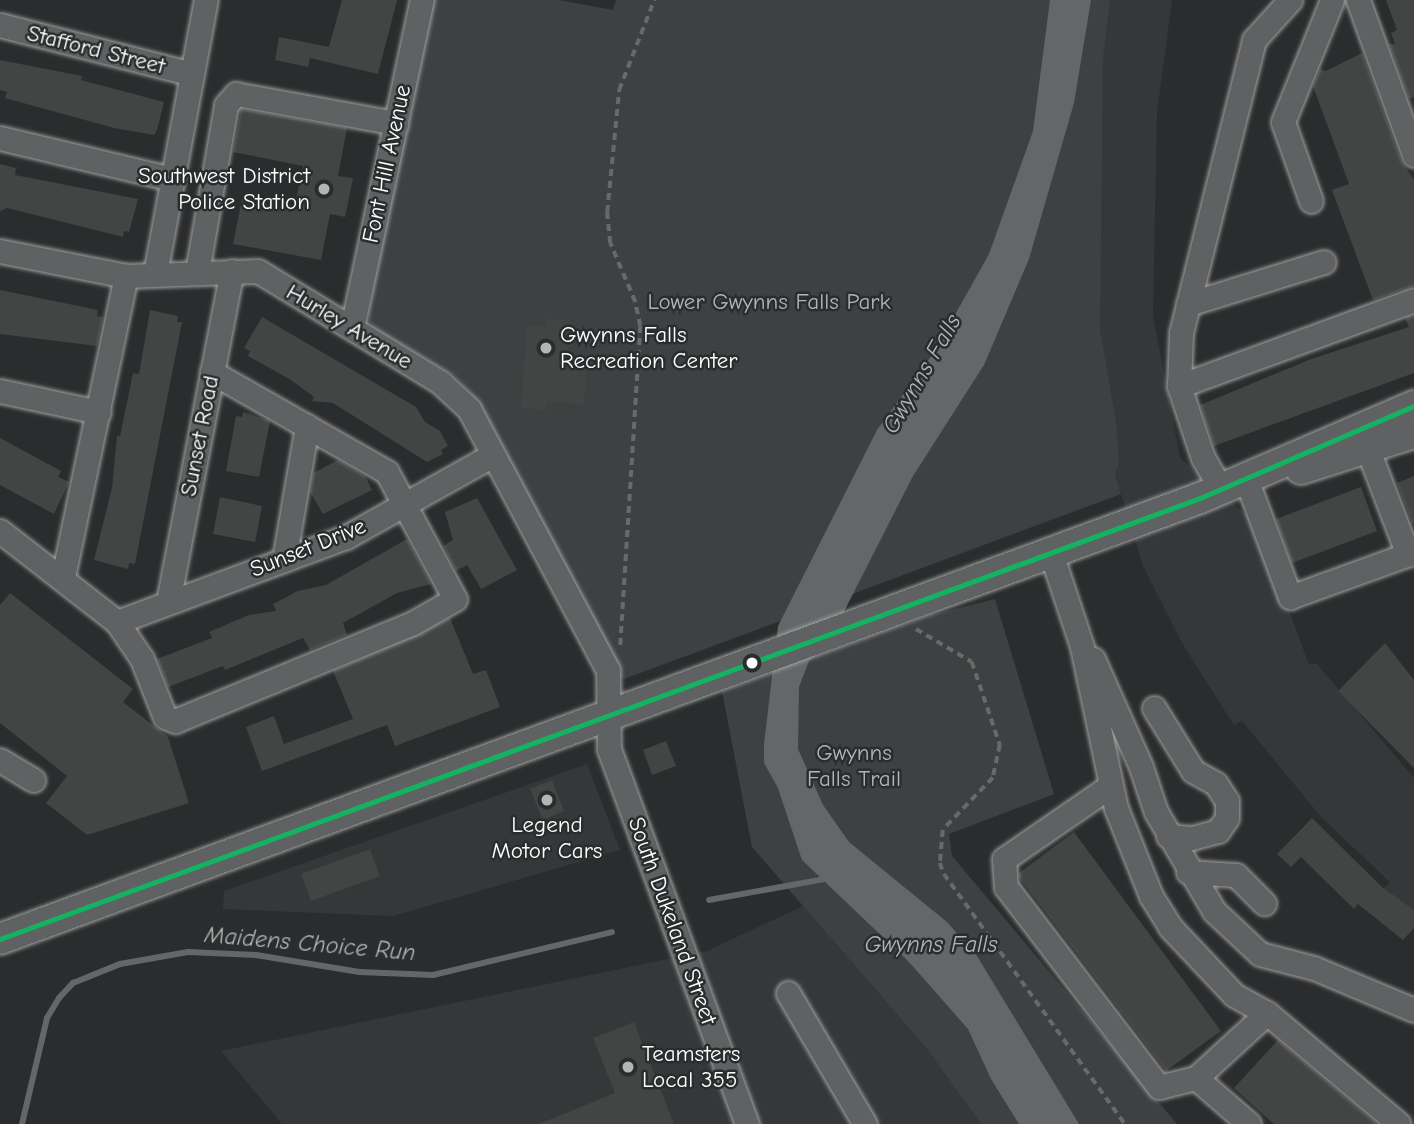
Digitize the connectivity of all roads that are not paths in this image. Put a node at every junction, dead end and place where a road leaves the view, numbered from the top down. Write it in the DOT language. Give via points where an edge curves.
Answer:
graph roads {
  1 [pos="206,0"];
  2 [pos="422,0"];
  3 [pos="1290,0"];
  4 [pos="1332,0"];
  5 [pos="1358,0"];
  6 [pos="0,25"];
  7 [pos="192,74"];
  8 [pos="396,123"];
  9 [pos="0,138"];
  10 [pos="1414,155"];
  11 [pos="172,179"];
  12 [pos="1311,201"];
  13 [pos="0,251"];
  14 [pos="1324,262"];
  15 [pos="232,271"];
  16 [pos="197,272"];
  17 [pos="155,274"];
  18 [pos="125,276"];
  19 [pos="1414,300"];
  20 [pos="1188,304"];
  21 [pos="352,328"];
  22 [pos="212,372"];
  23 [pos="1179,386"];
  24 [pos="0,391"];
  25 [pos="1414,406"];
  26 [pos="99,412"];
  27 [pos="307,426"];
  28 [pos="1414,433"];
  29 [pos="1368,450"];
  30 [pos="491,456"];
  31 [pos="1223,491"];
  32 [pos="404,504"];
  33 [pos="0,531"];
  34 [pos="1051,553"];
  35 [pos="1411,554"];
  36 [pos="284,560"];
  37 [pos="63,577"];
  38 [pos="168,602"];
  39 [pos="117,622"];
  40 [pos="1082,647"];
  41 [pos="1154,708"];
  42 [pos="611,716"];
  43 [pos="0,760"];
  44 [pos="33,780"];
  45 [pos="1110,786"];
  46 [pos="1168,836"];
  47 [pos="1188,872"];
  48 [pos="1264,903"];
  49 [pos="0,939"];
  50 [pos="788,993"];
  51 [pos="1414,1010"];
  52 [pos="1267,1013"];
  53 [pos="1196,1078"];
  54 [pos="747,1124"];
  55 [pos="865,1124"];
  56 [pos="1249,1124"];
  57 [pos="1399,1124"];
  1 -- 7 [label="street"];
  2 -- 8 [label="street, Font Hill Avenue"];
  3 -- 20 [label="street" via="1254,40"];
  4 -- 12 [label="street" via="1283,121"];
  5 -- 10 [label="street"];
  6 -- 7 [label="street, Stafford Street"];
  7 -- 11 [label="street"];
  8 -- 16 [label="street" via="236,94 226,105"];
  8 -- 21 [label="street, Font Hill Avenue"];
  9 -- 11 [label="street"];
  11 -- 17 [label="street"];
  13 -- 18 [label="street, Hurley Avenue"];
  14 -- 20 [label="street"];
  15 -- 16 [label="street, Hurley Avenue"];
  15 -- 21 [label="street, Hurley Avenue" via="258,271"];
  15 -- 22 [label="street, Sunset Road"];
  16 -- 17 [label="street, Hurley Avenue"];
  17 -- 18 [label="street, Hurley Avenue"];
  18 -- 26 [label="street"];
  19 -- 23 [label="street"];
  20 -- 23 [label="street" via="1181,333"];
  21 -- 30 [label="street, Hurley Avenue" via="455,393 469,409"];
  22 -- 27 [label="street"];
  22 -- 38 [label="street, Sunset Road"];
  23 -- 31 [label="street" via="1203,458"];
  24 -- 26 [label="street"];
  25 -- 31 [label="main road"];
  26 -- 37 [label="street"];
  27 -- 32 [label="street" via="387,472"];
  27 -- 36 [label="street"];
  28 -- 29 [label="main road"];
  29 -- 31 [label="main road"];
  29 -- 35 [label="street"];
  30 -- 32 [label="street, Sunset Drive"];
  30 -- 42 [label="street, Hurley Avenue" via="558,570 608,670"];
  31 -- 34 [label="main road"];
  31 -- 35 [label="street" via="1290,597"];
  32 -- 36 [label="street, Sunset Drive" via="346,537"];
  32 -- 39 [label="street" via="455,599 413,623 186,720 165,717 142,659"];
  33 -- 37 [label="street"];
  34 -- 40 [label="street"];
  34 -- 42 [label="main road"];
  36 -- 38 [label="street, Sunset Drive"];
  37 -- 39 [label="street"];
  38 -- 39 [label="street, Sunset Drive"];
  40 -- 45 [label="street"];
  40 -- 46 [label="street" via="1091,653"];
  41 -- 46 [label="street" via="1193,771 1216,784 1227,801 1227,818 1217,831 1191,838"];
  42 -- 49 [label="main road"];
  42 -- 54 [label="street, South Dukeland Street" via="608,749"];
  43 -- 44 [label="street"];
  45 -- 52 [label="street" via="1137,867 1170,927 1234,995"];
  45 -- 53 [label="street" via="1004,859 1006,887 1160,1087"];
  46 -- 47 [label="street"];
  47 -- 48 [label="street" via="1236,875"];
  47 -- 51 [label="street" via="1214,911 1260,954 1314,968"];
  50 -- 55 [label="street"];
  52 -- 53 [label="street"];
  52 -- 57 [label="street"];
  53 -- 56 [label="street"];
}
